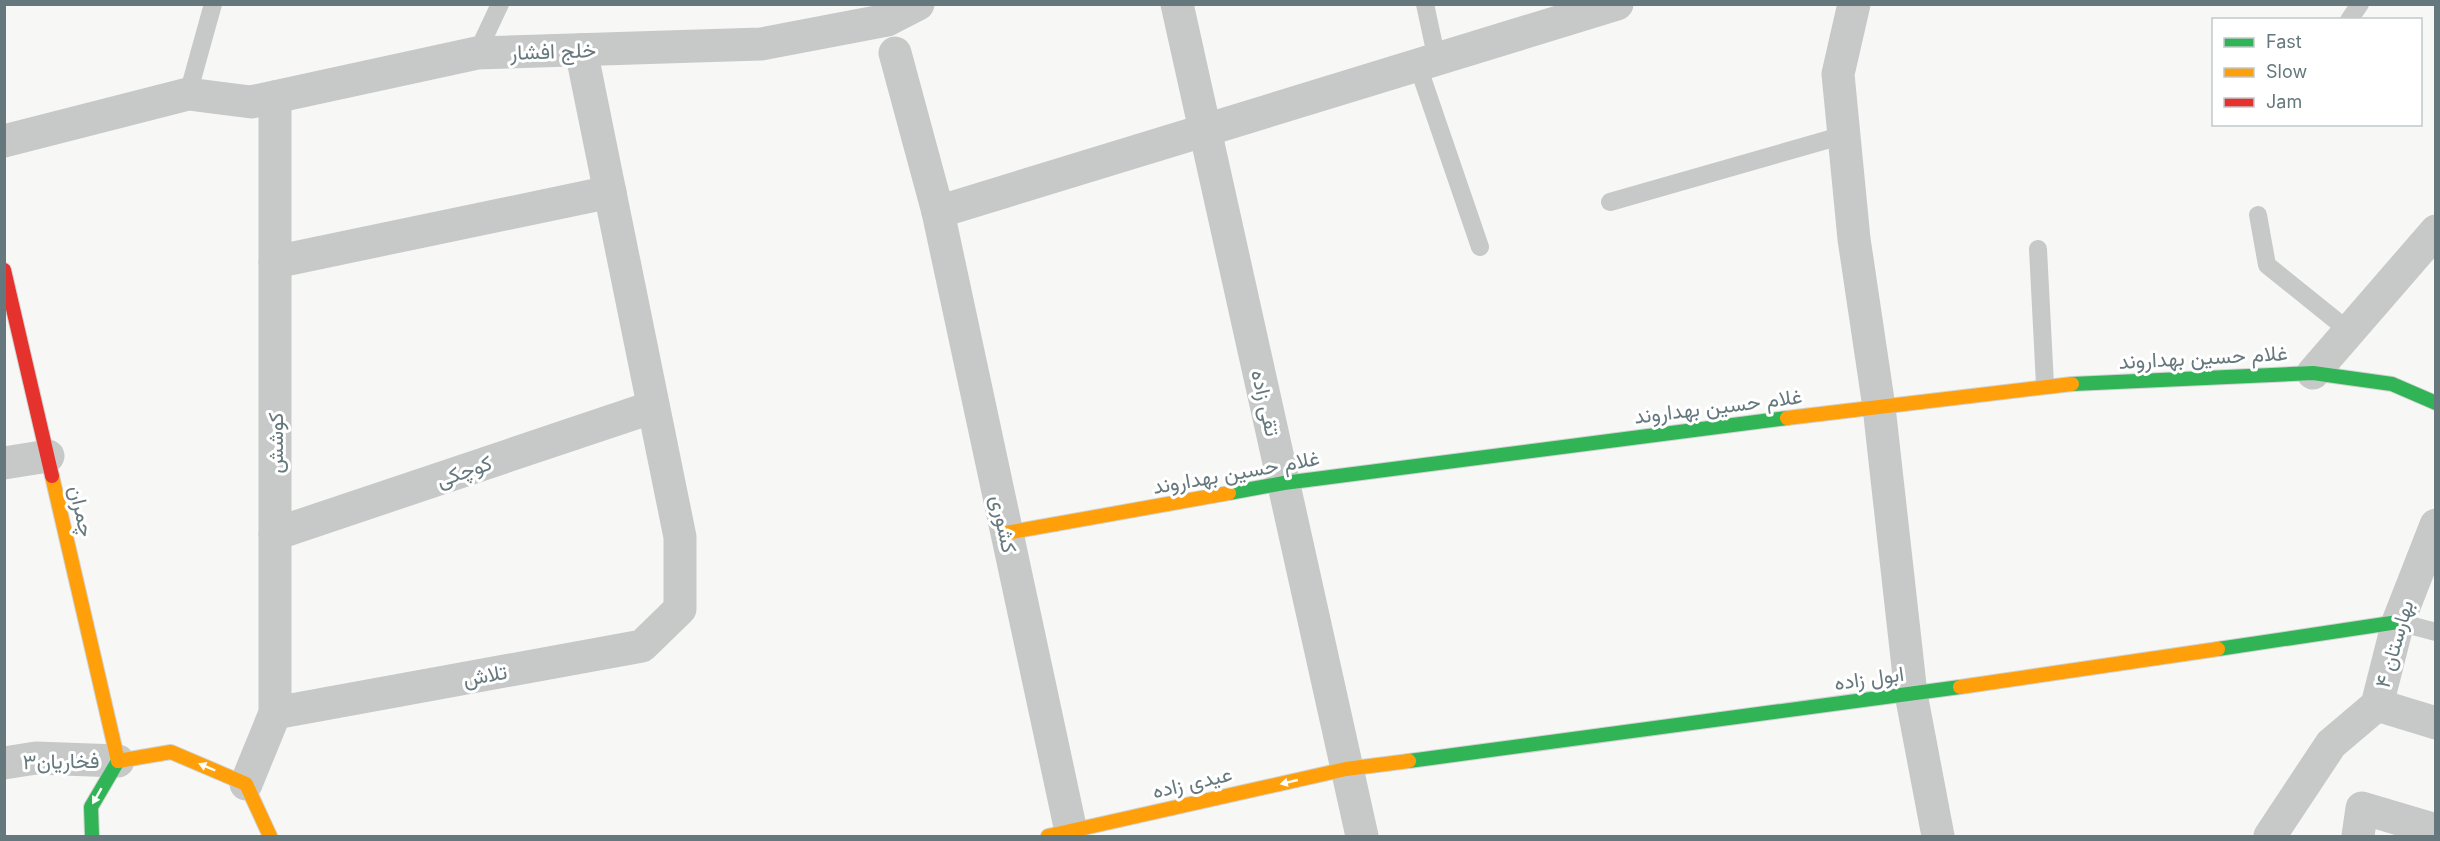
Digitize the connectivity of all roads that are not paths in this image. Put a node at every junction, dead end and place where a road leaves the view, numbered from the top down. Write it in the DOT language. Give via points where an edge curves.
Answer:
graph roads {
  1 [pos="213,4"];
  2 [pos="500,4"];
  3 [pos="918,4"];
  4 [pos="1177,4"];
  5 [pos="1425,4"];
  6 [pos="1617,4"];
  7 [pos="1854,4"];
  8 [pos="2360,4"];
  9 [pos="2350,18"];
  10 [pos="581,50"];
  11 [pos="477,53"];
  12 [pos="895,53"];
  13 [pos="1427,63"];
  14 [pos="188,94"];
  15 [pos="275,97"];
  16 [pos="1206,132"];
  17 [pos="1844,135"];
  18 [pos="4,141"];
  19 [pos="610,192"];
  20 [pos="1610,202"];
  21 [pos="938,212"];
  22 [pos="2258,215"];
  23 [pos="2436,231"];
  24 [pos="1480,247"];
  25 [pos="2038,249"];
  26 [pos="275,262"];
  27 [pos="4,270"];
  28 [pos="2349,331"];
  29 [pos="2313,373"];
  30 [pos="2045,385"];
  31 [pos="2436,403"];
  32 [pos="653,407"];
  33 [pos="1879,407"];
  34 [pos="48,456"];
  35 [pos="4,463"];
  36 [pos="1284,483"];
  37 [pos="2436,525"];
  38 [pos="1006,533"];
  39 [pos="275,534"];
  40 [pos="2397,622"];
  41 [pos="2436,632"];
  42 [pos="1911,694"];
  43 [pos="2377,705"];
  44 [pos="275,713"];
  45 [pos="2436,723"];
  46 [pos="118,760"];
  47 [pos="4,763"];
  48 [pos="1346,769"];
  49 [pos="246,784"];
  50 [pos="2360,822"];
  51 [pos="2436,830"];
  52 [pos="1063,835"];
  53 [pos="92,837"];
  54 [pos="270,837"];
  55 [pos="1362,837"];
  56 [pos="1938,837"];
  57 [pos="2270,837"];
  1 -- 14 [label="lane"];
  2 -- 11 [label="lane"];
  3 -- 10 [label="street, خلج افشار" via="887,20 761,44"];
  4 -- 16 [label="street, تقی زاده"];
  5 -- 13 [label="lane"];
  6 -- 13 [label="street"];
  7 -- 17 [label="street" via="1838,74"];
  8 -- 9 [label="lane"];
  10 -- 11 [label="street, خلج افشار"];
  10 -- 19 [label="street"];
  11 -- 15 [label="street, خلج افشار"];
  12 -- 21 [label="street, کشوری"];
  13 -- 16 [label="street"];
  13 -- 24 [label="lane"];
  14 -- 15 [label="street, خلج افشار" via="251,102"];
  14 -- 18 [label="street"];
  15 -- 26 [label="street, کوشش"];
  16 -- 21 [label="street"];
  16 -- 36 [label="street, تقی زاده"];
  17 -- 20 [label="lane"];
  17 -- 33 [label="street" via="1854,239"];
  19 -- 26 [label="street"];
  19 -- 32 [label="street"];
  21 -- 38 [label="street, کشوری"];
  22 -- 28 [label="lane" via="2267,265"];
  23 -- 28 [label="street"];
  25 -- 30 [label="lane"];
  26 -- 39 [label="street, کوشش"];
  27 -- 34 [label="street, چمران"];
  28 -- 29 [label="street"];
  29 -- 30 [label="street, غلام حسین بهداروند"];
  29 -- 31 [label="street, غلام حسین بهداروند" via="2392,384"];
  30 -- 33 [label="street, غلام حسین بهداروند"];
  32 -- 39 [label="street, کوچکی"];
  32 -- 44 [label="street, تلاش" via="680,537 680,609 642,646"];
  33 -- 36 [label="street, غلام حسین بهداروند"];
  33 -- 42 [label="street"];
  34 -- 35 [label="street"];
  34 -- 46 [label="street, چمران"];
  36 -- 38 [label="street, غلام حسین بهداروند"];
  36 -- 48 [label="street, تقی زاده"];
  37 -- 40 [label="street, بهارستان ۴"];
  38 -- 52 [label="street, کشوری"];
  39 -- 44 [label="street, کوشش"];
  40 -- 41 [label="lane"];
  40 -- 42 [label="street, ابول زاده"];
  40 -- 43 [label="street, بهارستان ۴"];
  42 -- 48 [label="street, ابول زاده"];
  42 -- 56 [label="street"];
  43 -- 45 [label="street"];
  43 -- 57 [label="street, بهارستان ۴" via="2331,744"];
  44 -- 49 [label="street, کوشش"];
  46 -- 47 [label="street, فخاریان۳" via="36,758"];
  49 -- 46 [label="street, one-way" via="171,752"];
  46 -- 53 [label="street, one-way" via="91,807"];
  48 -- 52 [label="street, عیدی زاده, one-way"];
  48 -- 55 [label="street, تقی زاده"];
  49 -- 54 [label="street"];
  50 -- 51 [label="street"];
}
